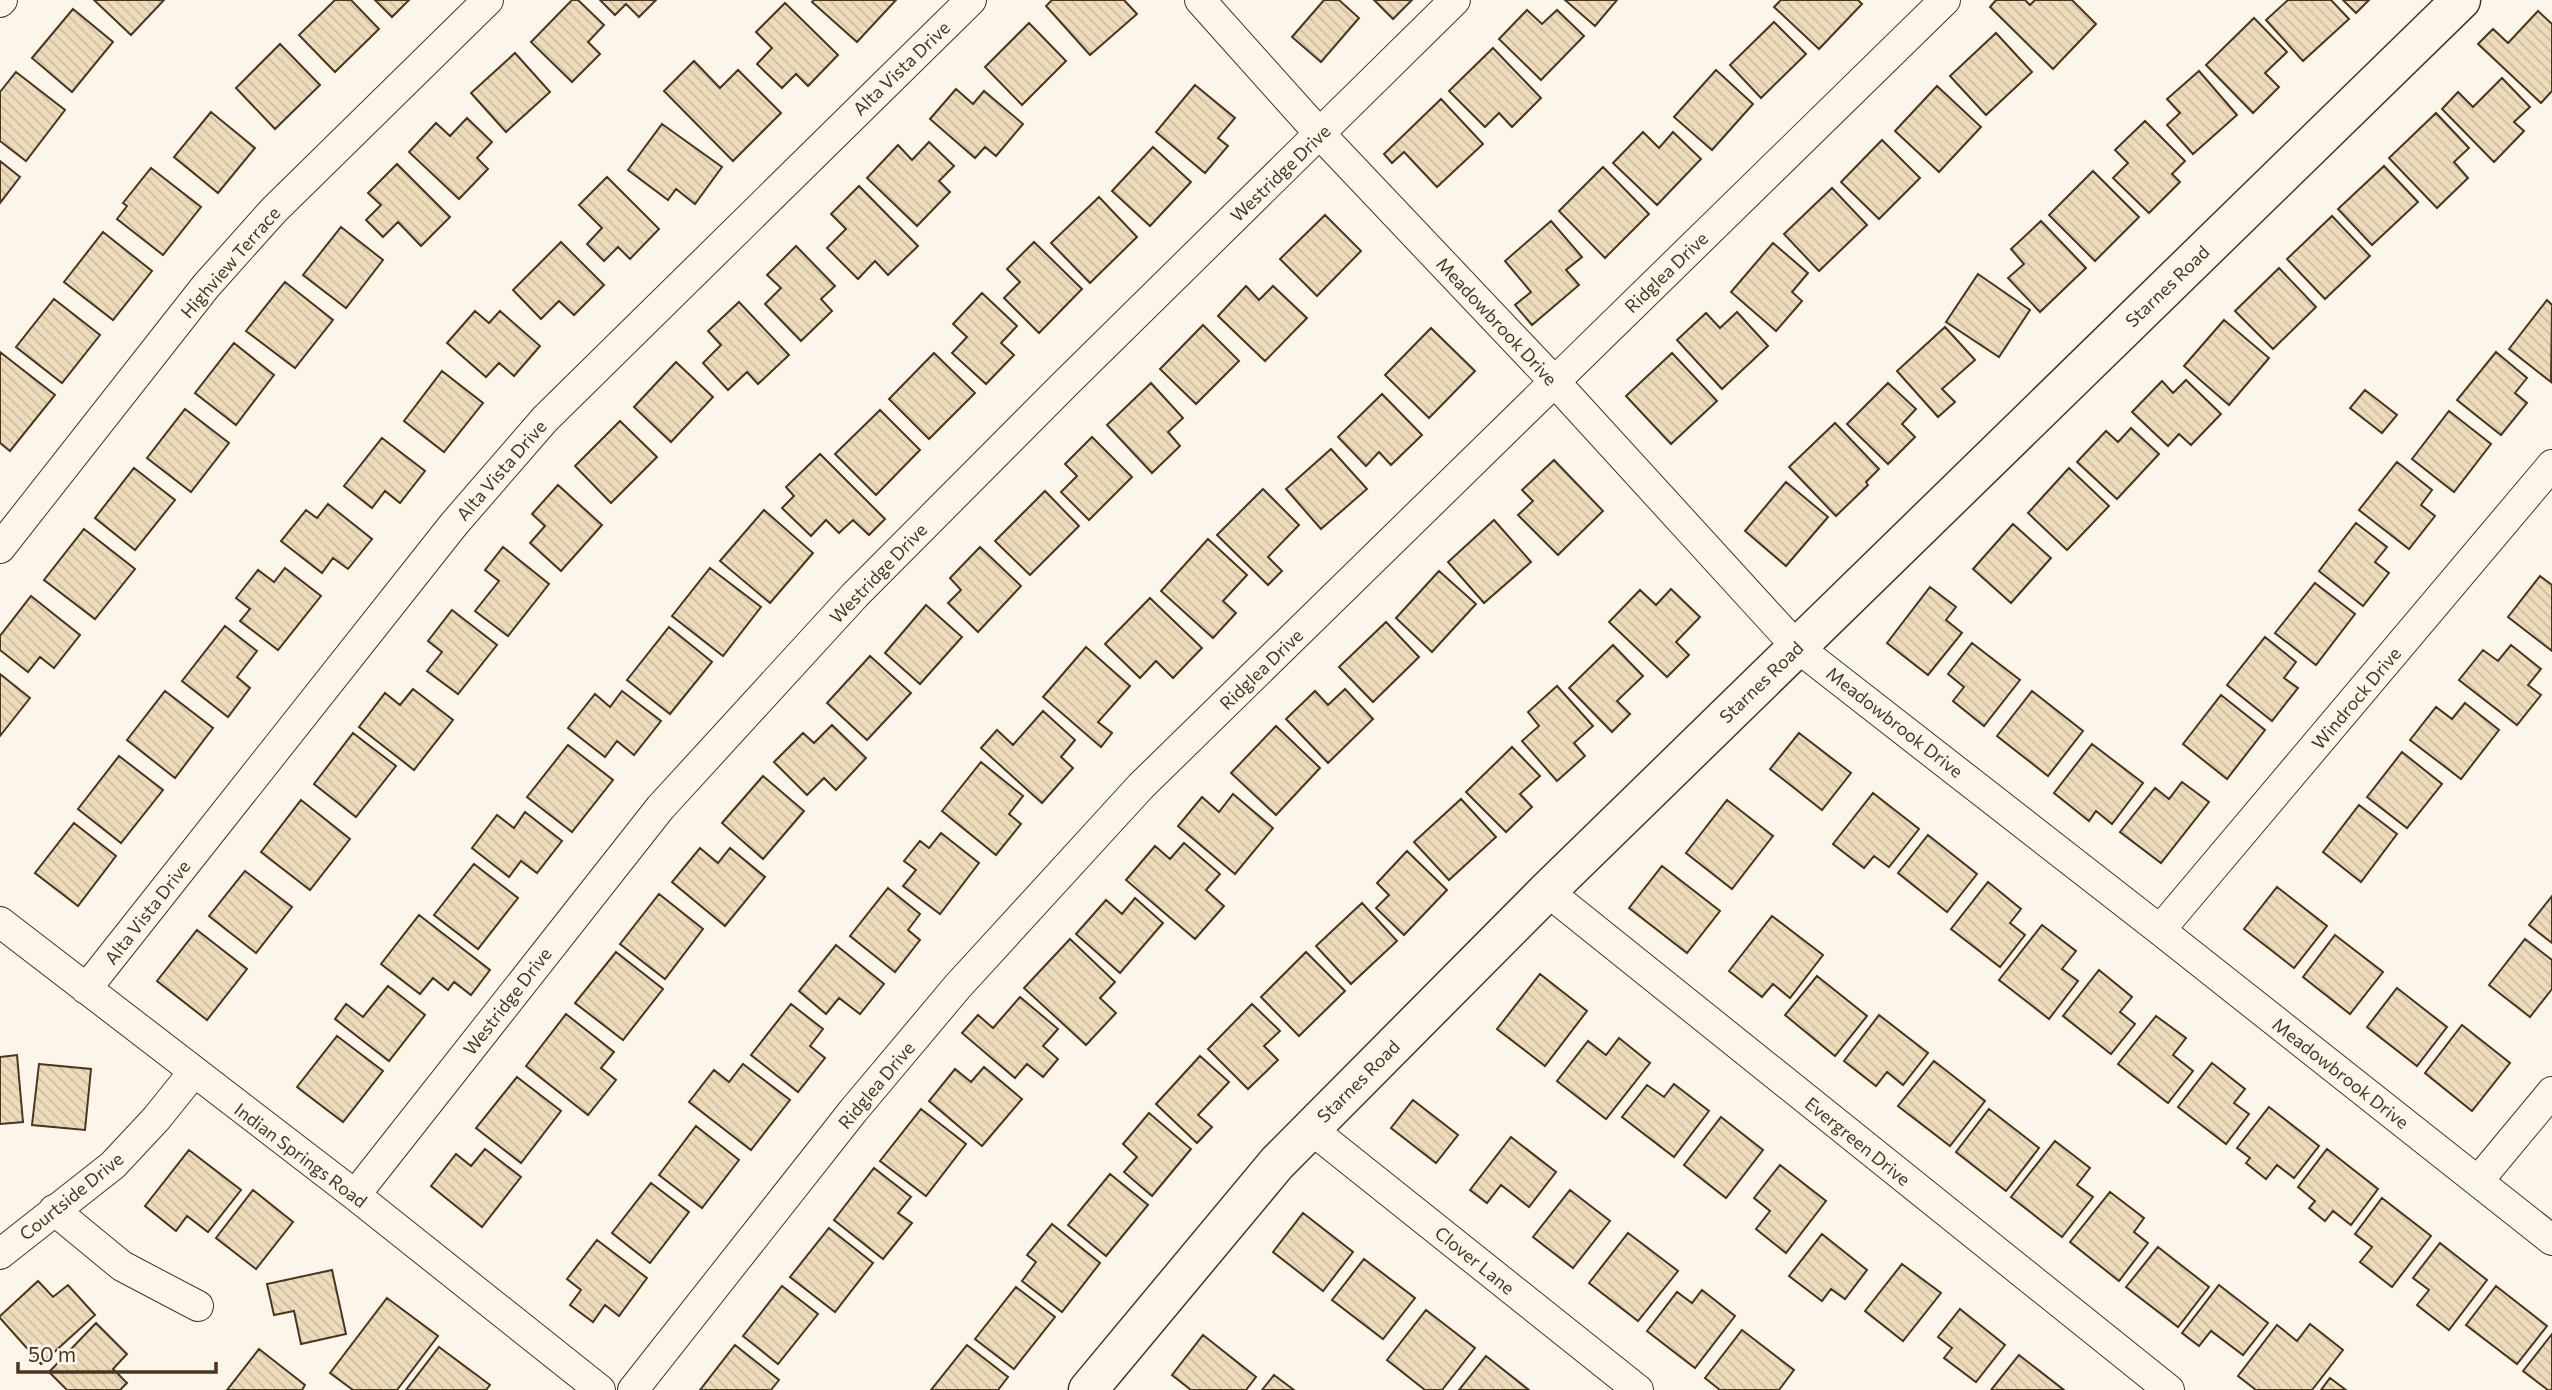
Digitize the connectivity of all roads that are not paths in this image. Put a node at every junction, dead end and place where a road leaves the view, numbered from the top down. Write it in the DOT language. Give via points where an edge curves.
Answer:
graph roads {
  1 [pos="488,0"];
  2 [pos="971,0"];
  3 [pos="1200,0"];
  4 [pos="1455,0"];
  5 [pos="1945,0"];
  6 [pos="2461,0"];
  7 [pos="1320,134"];
  8 [pos="1554,381"];
  9 [pos="2552,465"];
  10 [pos="0,548"];
  11 [pos="1797,647"];
  12 [pos="1547,891"];
  13 [pos="0,922"];
  14 [pos="2161,930"];
  15 [pos="86,989"];
  16 [pos="194,1073"];
  17 [pos="2552,1092"];
  18 [pos="1311,1129"];
  19 [pos="2478,1181"];
  20 [pos="355,1195"];
  21 [pos="54,1210"];
  22 [pos="2552,1240"];
  23 [pos="0,1254"];
  24 [pos="198,1306"];
  25 [pos="1093,1388"];
  26 [pos="600,1390"];
  27 [pos="633,1390"];
  28 [pos="1638,1390"];
  29 [pos="2169,1390"];
  1 -- 10 [label="street, Highview Terrace" via="274,210 206,286"];
  2 -- 15 [label="street, Alta Vista Drive" via="545,419 454,524"];
  3 -- 7 [label="street, Meadowbrook Drive"];
  4 -- 7 [label="street, Westridge Drive"];
  5 -- 8 [label="street, Ridglea Drive"];
  6 -- 11 [label="main road, Starnes Road"];
  7 -- 8 [label="street, Meadowbrook Drive"];
  7 -- 20 [label="street, Westridge Drive" via="855,595 660,808"];
  8 -- 11 [label="street, Meadowbrook Drive"];
  8 -- 27 [label="street, Ridglea Drive" via="1141,786 1061,871 853,1111"];
  9 -- 14 [label="street, Windrock Drive"];
  11 -- 12 [label="main road, Starnes Road"];
  11 -- 14 [label="street, Meadowbrook Drive"];
  12 -- 18 [label="main road, Starnes Road"];
  12 -- 29 [label="street, Evergreen Drive"];
  13 -- 15 [label="street, Indian Springs Road"];
  14 -- 19 [label="street, Meadowbrook Drive"];
  15 -- 16 [label="street, Indian Springs Road"];
  16 -- 20 [label="street, Indian Springs Road"];
  16 -- 21 [label="street, Courtside Drive" via="113,1165"];
  17 -- 19 [label="street"];
  18 -- 25 [label="main road, Starnes Road" via="1277,1163"];
  18 -- 28 [label="street, Clover Lane"];
  19 -- 22 [label="street, Meadowbrook Drive"];
  20 -- 26 [label="street, Indian Springs Road"];
  21 -- 23 [label="street, Courtside Drive"];
  21 -- 24 [label="street" via="122,1266"];
}
